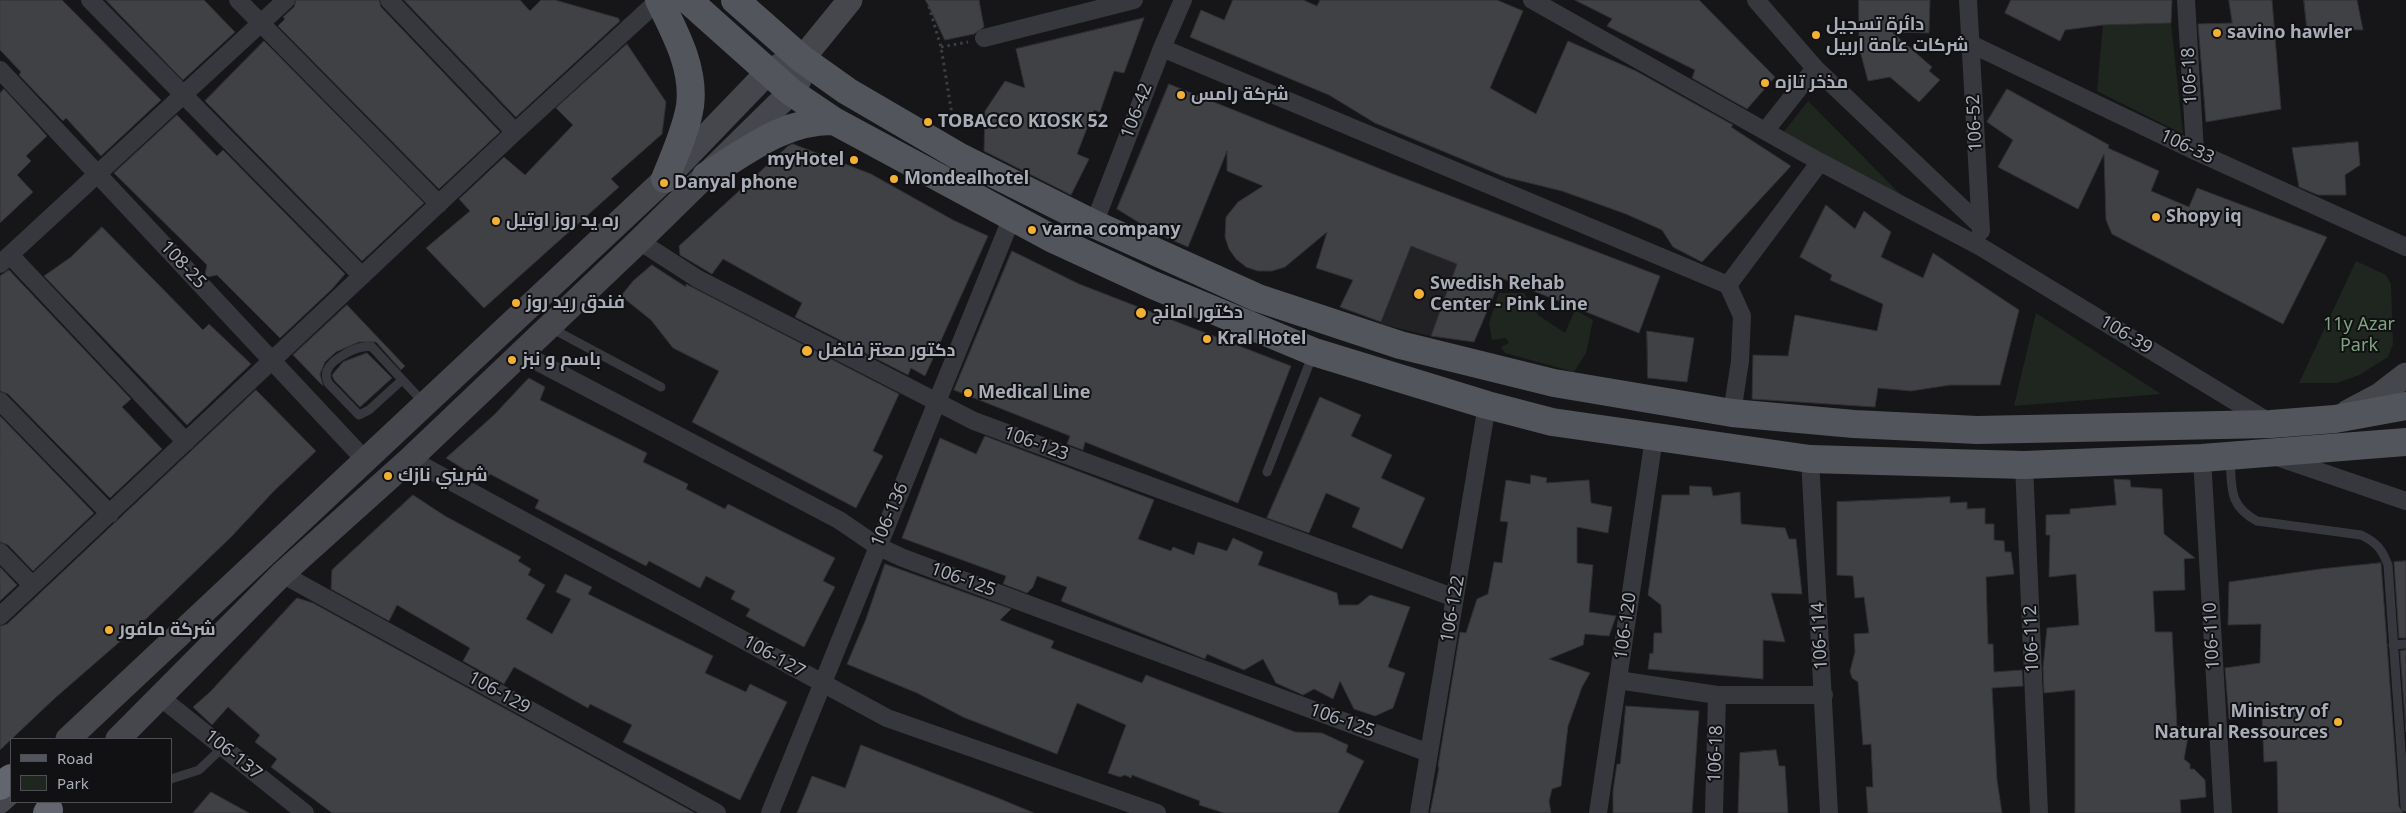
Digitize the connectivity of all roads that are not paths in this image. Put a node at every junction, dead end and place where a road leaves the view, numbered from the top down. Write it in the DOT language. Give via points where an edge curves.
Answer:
graph roads {
  1 [pos="90,0"];
  2 [pos="238,0"];
  3 [pos="286,0"];
  4 [pos="389,0"];
  5 [pos="659,0"];
  6 [pos="688,0"];
  7 [pos="735,0"];
  8 [pos="850,0"];
  9 [pos="1134,0"];
  10 [pos="1183,0"];
  11 [pos="1532,0"];
  12 [pos="1756,0"];
  13 [pos="1968,0"];
  14 [pos="2186,0"];
  15 [pos="260,25"];
  16 [pos="984,38"];
  17 [pos="1971,44"];
  18 [pos="1162,48"];
  19 [pos="802,60"];
  20 [pos="1815,68"];
  21 [pos="0,70"];
  22 [pos="768,72"];
  23 [pos="791,92"];
  24 [pos="183,95"];
  25 [pos="834,121"];
  26 [pos="1766,130"];
  27 [pos="515,132"];
  28 [pos="2194,151"];
  29 [pos="1820,162"];
  30 [pos="98,174"];
  31 [pos="706,176"];
  32 [pos="665,179"];
  33 [pos="440,204"];
  34 [pos="1012,217"];
  35 [pos="1094,224"];
  36 [pos="1980,225"];
  37 [pos="639,242"];
  38 [pos="1981,247"];
  39 [pos="2406,247"];
  40 [pos="5,259"];
  41 [pos="362,276"];
  42 [pos="1728,285"];
  43 [pos="549,327"];
  44 [pos="1314,352"];
  45 [pos="521,353"];
  46 [pos="273,360"];
  47 [pos="2406,374"];
  48 [pos="401,381"];
  49 [pos="661,387"];
  50 [pos="0,400"];
  51 [pos="937,403"];
  52 [pos="426,404"];
  53 [pos="1487,405"];
  54 [pos="2406,406"];
  55 [pos="1732,413"];
  56 [pos="2335,419"];
  57 [pos="2271,424"];
  58 [pos="1654,438"];
  59 [pos="186,442"];
  60 [pos="2406,442"];
  61 [pos="2267,453"];
  62 [pos="2230,456"];
  63 [pos="2202,458"];
  64 [pos="410,459"];
  65 [pos="1810,459"];
  66 [pos="366,460"];
  67 [pos="2024,464"];
  68 [pos="1267,472"];
  69 [pos="2406,501"];
  70 [pos="110,514"];
  71 [pos="877,546"];
  72 [pos="0,552"];
  73 [pos="282,574"];
  74 [pos="32,585"];
  75 [pos="1455,598"];
  76 [pos="0,616"];
  77 [pos="2406,644"];
  78 [pos="2393,645"];
  79 [pos="1618,680"];
  80 [pos="823,684"];
  81 [pos="1718,695"];
  82 [pos="1824,695"];
  83 [pos="160,697"];
  84 [pos="69,738"];
  85 [pos="119,738"];
  86 [pos="223,747"];
  87 [pos="1429,753"];
  88 [pos="172,779"];
  89 [pos="10,792"];
  90 [pos="0,802"];
  91 [pos="2405,808"];
  92 [pos="306,813"];
  93 [pos="717,813"];
  94 [pos="770,813"];
  95 [pos="1157,813"];
  96 [pos="1419,813"];
  97 [pos="1598,813"];
  98 [pos="1714,813"];
  99 [pos="1829,813"];
  100 [pos="2039,813"];
  101 [pos="2223,813"];
  1 -- 24 [label="street"];
  2 -- 15 [label="street"];
  3 -- 15 [label="street"];
  4 -- 27 [label="street"];
  5 -- 27 [label="street"];
  5 -- 32 [label="main road" via="684,56 690,82 688,113"];
  6 -- 22 [label="main road"];
  7 -- 19 [label="main road"];
  8 -- 19 [label="main road"];
  9 -- 16 [label="street"];
  10 -- 18 [label="street, 106-42"];
  11 -- 26 [label="street, 106-39"];
  12 -- 20 [label="street"];
  13 -- 17 [label="street, 106-52"];
  14 -- 28 [label="street, 106-18"];
  15 -- 24 [label="street"];
  15 -- 33 [label="street"];
  17 -- 28 [label="street, 106-33"];
  17 -- 36 [label="street, 106-52"];
  18 -- 35 [label="street, 106-42"];
  18 -- 42 [label="street"];
  19 -- 22 [label="main road"];
  19 -- 23 [label="main road" via="799,80"];
  19 -- 35 [label="main road" via="847,91 960,157"];
  20 -- 26 [label="street"];
  20 -- 36 [label="street"];
  21 -- 30 [label="street, 108-25"];
  22 -- 23 [label="main road"];
  22 -- 32 [label="main road"];
  23 -- 25 [label="main road"];
  23 -- 31 [label="main road"];
  24 -- 30 [label="street"];
  24 -- 41 [label="street"];
  25 -- 31 [label="main road" via="796,125"];
  25 -- 34 [label="main road"];
  26 -- 29 [label="street, 106-39"];
  27 -- 33 [label="street"];
  28 -- 39 [label="street, 106-33"];
  29 -- 38 [label="street, 106-39"];
  29 -- 42 [label="street"];
  30 -- 40 [label="street"];
  30 -- 46 [label="street, 108-25"];
  31 -- 37 [label="main road"];
  32 -- 52 [label="main road"];
  33 -- 41 [label="street"];
  34 -- 44 [label="main road" via="1152,285"];
  34 -- 51 [label="street, 106-136"];
  35 -- 55 [label="main road" via="1258,298 1400,345 1554,383"];
  36 -- 38 [label="street, 106-52"];
  37 -- 43 [label="main road"];
  37 -- 51 [label="street, 106-123" via="698,278"];
  38 -- 57 [label="street, 106-39"];
  40 -- 59 [label="street"];
  41 -- 46 [label="street"];
  42 -- 55 [label="street" via="1742,316 1740,361"];
  43 -- 45 [label="main road"];
  43 -- 49 [label="lane"];
  44 -- 53 [label="main road"];
  44 -- 68 [label="lane"];
  45 -- 64 [label="main road"];
  45 -- 71 [label="street, 106-125" via="839,520"];
  46 -- 59 [label="street"];
  46 -- 66 [label="street, 108-25"];
  47 -- 56 [label="main road" via="2380,396"];
  48 -- 48 [label="lane" via="372,347 365,345 354,348 328,369 326,376 328,383 359,415"];
  48 -- 52 [label="lane"];
  50 -- 70 [label="street"];
  51 -- 71 [label="street, 106-136"];
  51 -- 75 [label="street, 106-123" via="974,421"];
  52 -- 66 [label="main road"];
  53 -- 58 [label="main road" via="1552,422"];
  53 -- 75 [label="street, 106-122"];
  54 -- 56 [label="main road"];
  55 -- 57 [label="main road" via="1854,424 1977,430"];
  56 -- 57 [label="main road"];
  58 -- 65 [label="main road"];
  58 -- 79 [label="street, 106-120"];
  59 -- 70 [label="street"];
  60 -- 61 [label="main road"];
  61 -- 62 [label="main road"];
  61 -- 69 [label="street"];
  62 -- 63 [label="main road"];
  62 -- 78 [label="lane" via="2232,493 2236,505 2246,515 2257,521 2361,535 2375,542 2388,565"];
  63 -- 67 [label="main road"];
  63 -- 101 [label="street, 106-110"];
  64 -- 73 [label="main road"];
  64 -- 80 [label="street, 106-127"];
  65 -- 67 [label="main road"];
  65 -- 82 [label="street, 106-114"];
  66 -- 84 [label="main road"];
  67 -- 100 [label="street, 106-112"];
  70 -- 74 [label="street"];
  71 -- 80 [label="street, 106-136"];
  71 -- 87 [label="street, 106-125"];
  72 -- 74 [label="street"];
  73 -- 83 [label="main road"];
  73 -- 93 [label="street, 106-129"];
  74 -- 76 [label="street"];
  75 -- 87 [label="street, 106-122"];
  77 -- 78 [label="lane"];
  78 -- 91 [label="lane"];
  79 -- 81 [label="street"];
  79 -- 97 [label="street, 106-120"];
  80 -- 94 [label="street, 106-136"];
  80 -- 95 [label="street, 106-127" via="905,725"];
  81 -- 82 [label="street"];
  81 -- 98 [label="street, 106-18"];
  82 -- 99 [label="street, 106-114"];
  83 -- 85 [label="main road"];
  83 -- 86 [label="street, 106-137"];
  86 -- 88 [label="lane" via="199,770"];
  86 -- 92 [label="street, 106-137"];
  87 -- 96 [label="street, 106-122"];
  89 -- 90 [label="main road"];
}
